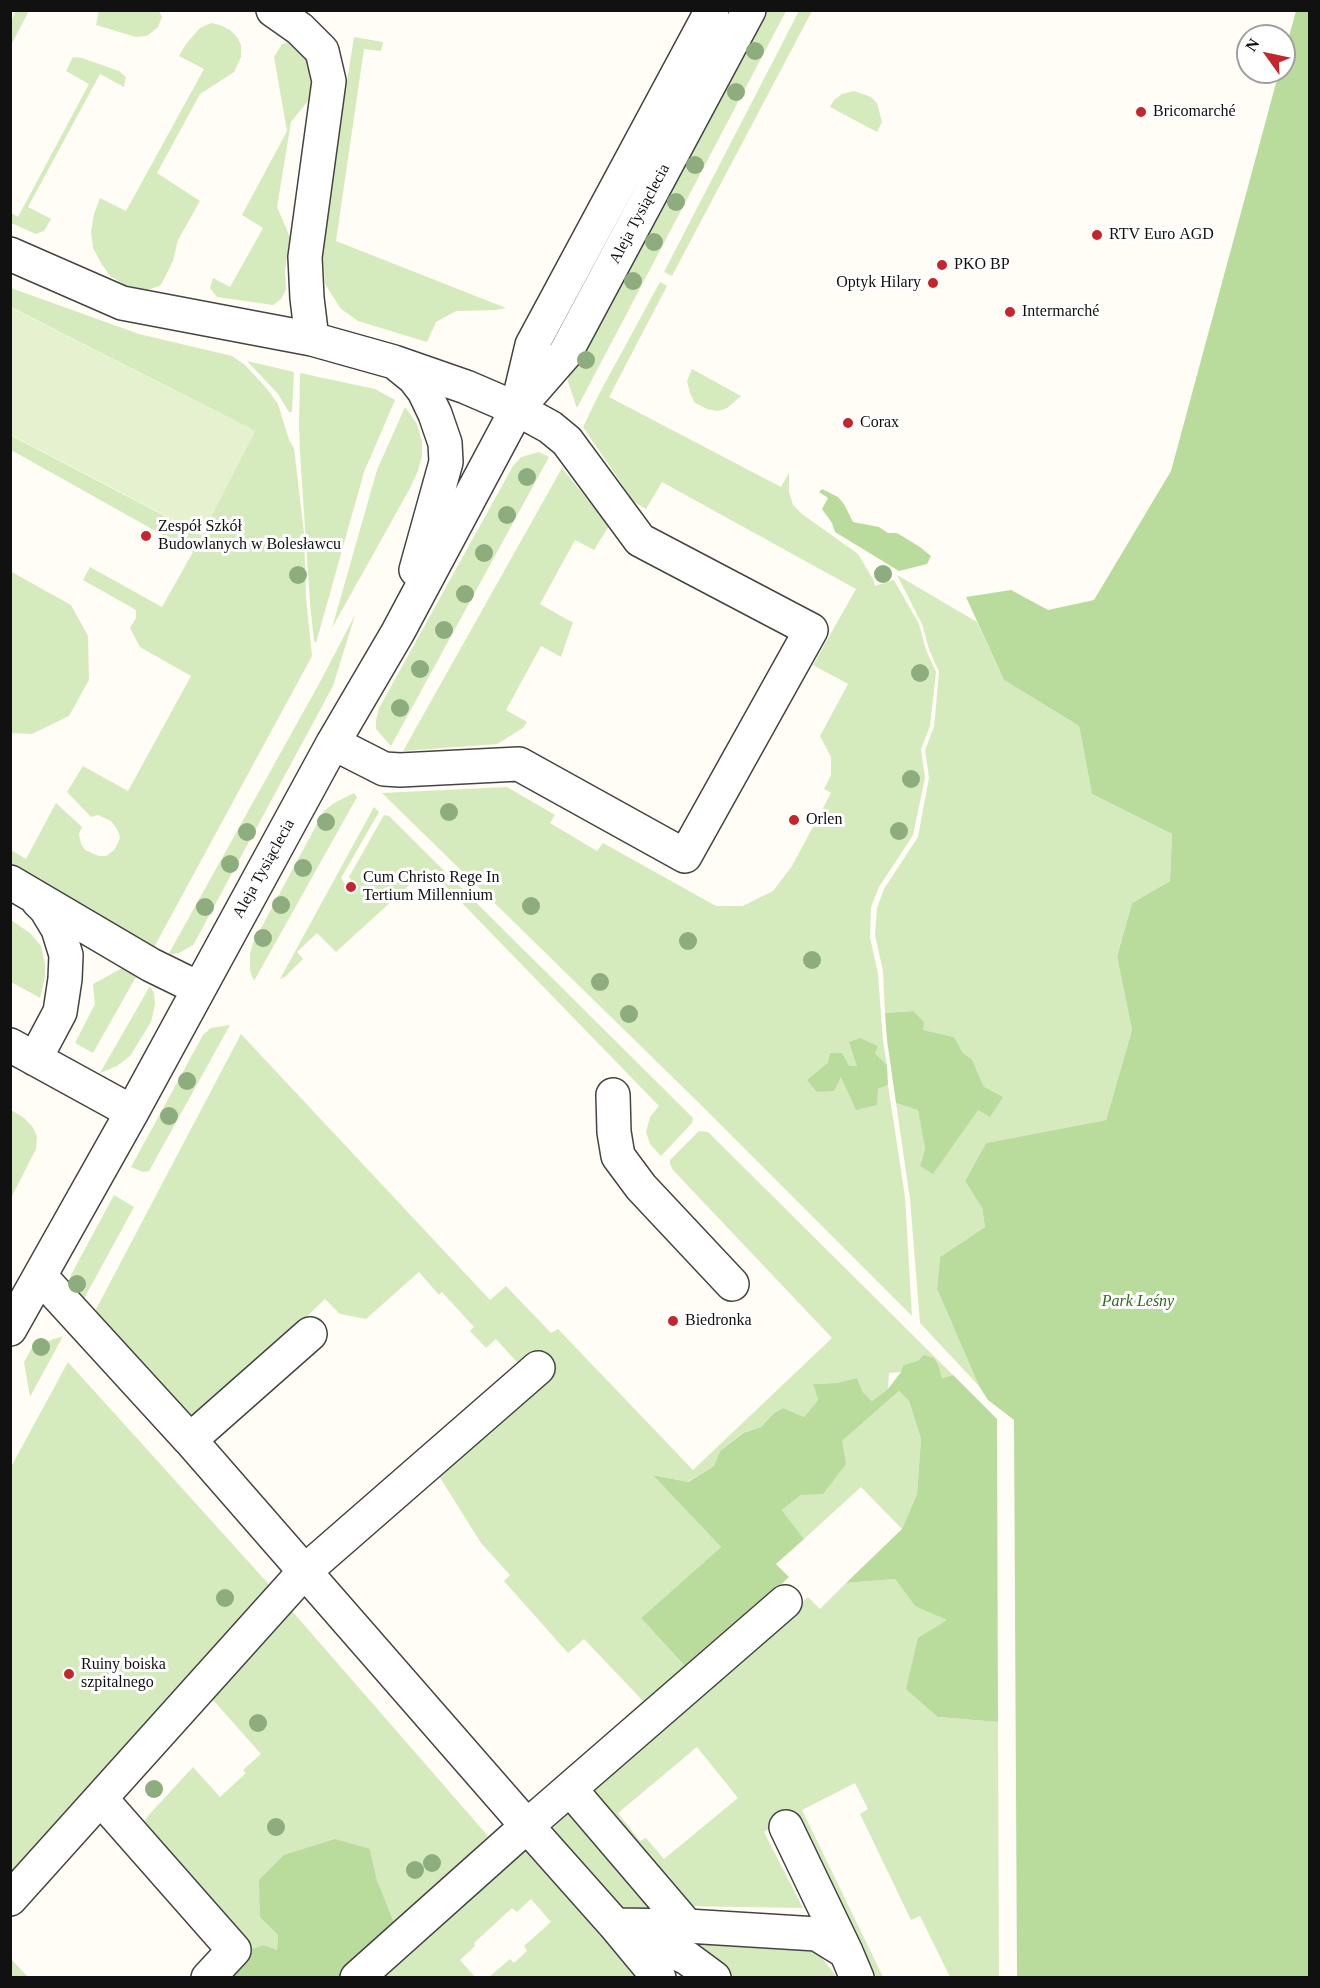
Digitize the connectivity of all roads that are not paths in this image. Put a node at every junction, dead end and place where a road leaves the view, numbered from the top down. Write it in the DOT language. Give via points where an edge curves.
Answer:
graph roads {
  1 [pos="273,10"];
  2 [pos="712,10"];
  3 [pos="749,10"];
  4 [pos="10,254"];
  5 [pos="312,339"];
  6 [pos="394,362"];
  7 [pos="517,409"];
  8 [pos="398,633"];
  9 [pos="333,743"];
  10 [pos="19,886"];
  11 [pos="198,988"];
  12 [pos="23,1052"];
  13 [pos="613,1095"];
  14 [pos="132,1112"];
  15 [pos="40,1276"];
  16 [pos="732,1284"];
  17 [pos="10,1329"];
  18 [pos="310,1334"];
  19 [pos="538,1368"];
  20 [pos="189,1440"];
  21 [pos="304,1572"];
  22 [pos="785,1602"];
  23 [pos="570,1789"];
  24 [pos="101,1799"];
  25 [pos="527,1826"];
  26 [pos="786,1827"];
  27 [pos="10,1899"];
  28 [pos="615,1925"];
  29 [pos="687,1926"];
  30 [pos="851,1965"];
  31 [pos="208,1977"];
  32 [pos="357,1977"];
  33 [pos="659,1977"];
  34 [pos="714,1977"];
  1 -- 5 [label="street" via="322,51 329,81 305,257"];
  2 -- 7 [label="street, Aleja Tysiąclecia" via="532,345"];
  3 -- 7 [label="street, Aleja Tysiąclecia" via="565,354"];
  4 -- 5 [label="street" via="122,303"];
  5 -- 6 [label="street"];
  6 -- 7 [label="street"];
  6 -- 8 [label="street" via="414,378 431,404 445,443 446,462"];
  7 -- 8 [label="street, Aleja Tysiąclecia"];
  7 -- 9 [label="street" via="567,441 640,540 811,630 685,856 519,764 400,770 384,768"];
  8 -- 9 [label="street, Aleja Tysiąclecia"];
  9 -- 11 [label="street, Aleja Tysiąclecia"];
  10 -- 11 [label="street" via="151,965"];
  10 -- 12 [label="street" via="46,909 58,929 66,955 60,1012"];
  11 -- 14 [label="street, Aleja Tysiąclecia"];
  12 -- 14 [label="street"];
  13 -- 16 [label="street" via="618,1156 641,1187"];
  14 -- 15 [label="street, Aleja Tysiąclecia"];
  15 -- 17 [label="street, Aleja Tysiąclecia"];
  15 -- 20 [label="street"];
  18 -- 20 [label="street"];
  19 -- 21 [label="street"];
  20 -- 21 [label="street"];
  21 -- 24 [label="street"];
  21 -- 25 [label="street"];
  22 -- 23 [label="street"];
  23 -- 25 [label="street"];
  23 -- 29 [label="street"];
  24 -- 27 [label="street"];
  24 -- 31 [label="street" via="234,1950"];
  25 -- 28 [label="street"];
  25 -- 32 [label="street"];
  26 -- 30 [label="street"];
  28 -- 29 [label="street"];
  28 -- 33 [label="street"];
  28 -- 34 [label="street" via="687,1958"];
  29 -- 30 [label="street" via="817,1934"];
}
